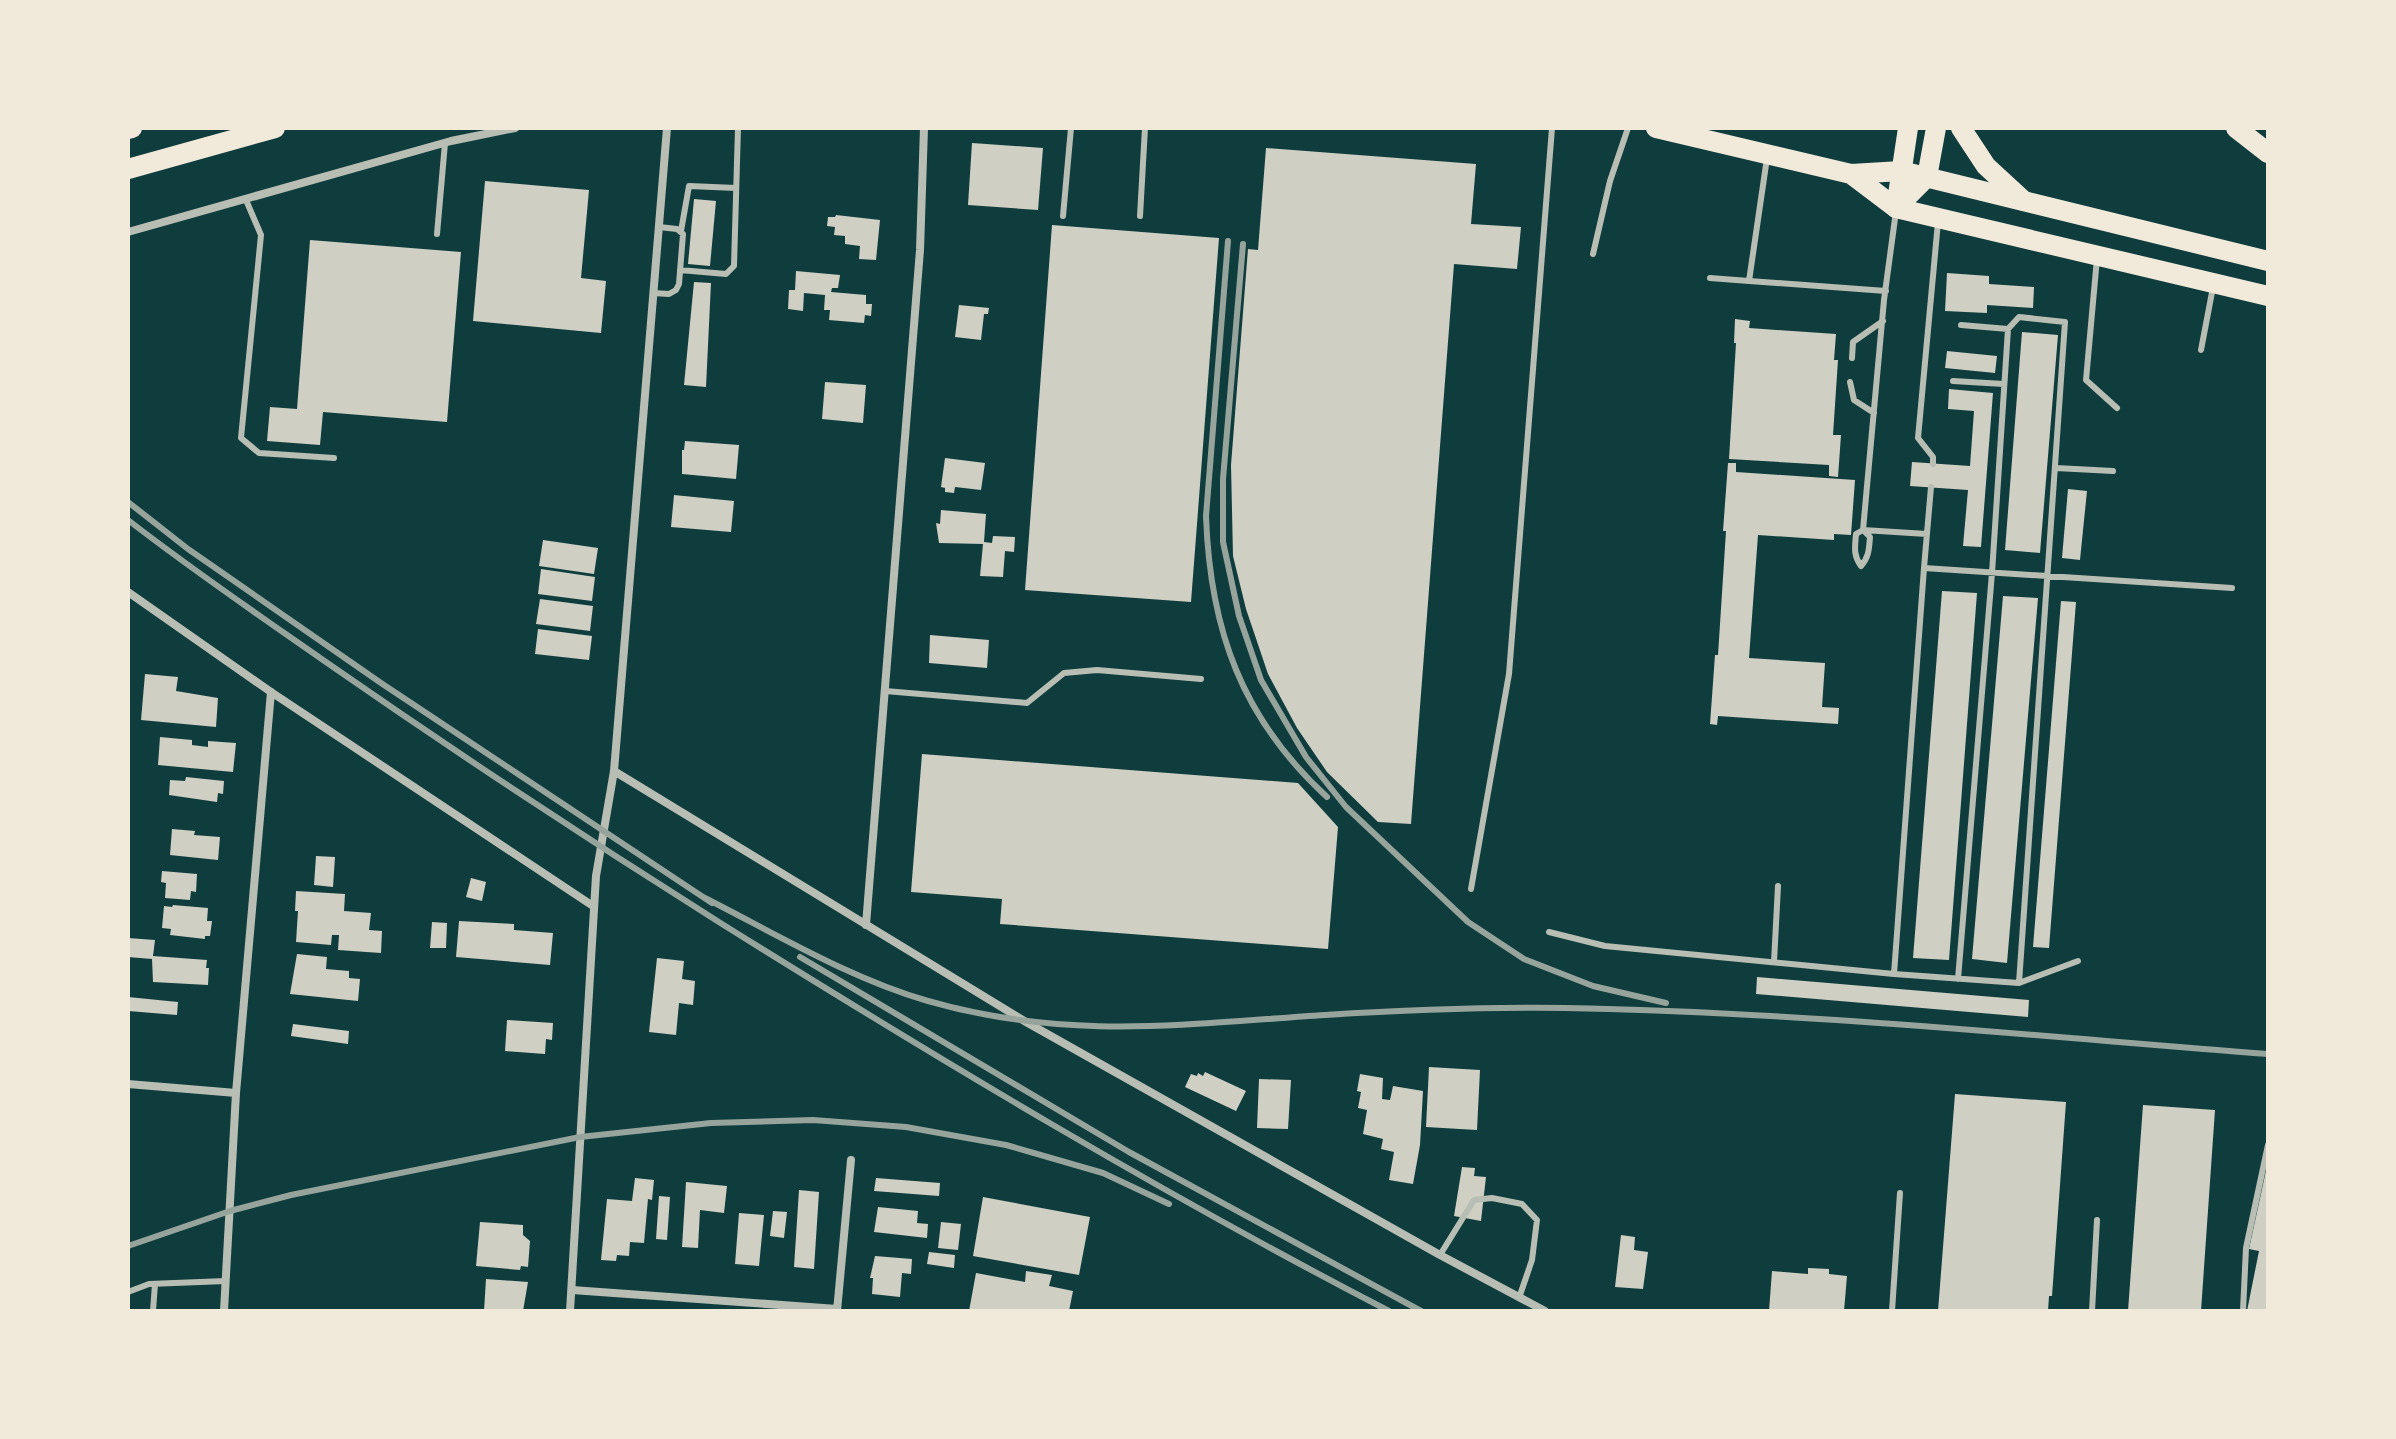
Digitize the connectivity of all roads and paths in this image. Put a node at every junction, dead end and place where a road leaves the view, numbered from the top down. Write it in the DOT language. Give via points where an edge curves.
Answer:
graph roads {
  1 [pos="275,128"];
  2 [pos="515,128"];
  3 [pos="667,128"];
  4 [pos="738,128"];
  5 [pos="924,128"];
  6 [pos="1071,128"];
  7 [pos="1145,128"];
  8 [pos="1552,128"];
  9 [pos="1628,128"];
  10 [pos="1656,128"];
  11 [pos="1908,128"];
  12 [pos="1936,128"];
  13 [pos="1961,128"];
  14 [pos="2236,128"];
  15 [pos="445,143"];
  16 [pos="2268,153"];
  17 [pos="1768,154"];
  18 [pos="128,169"];
  19 [pos="1901,171"];
  20 [pos="1851,174"];
  21 [pos="1927,177"];
  22 [pos="736,188"];
  23 [pos="246,200"];
  24 [pos="2024,201"];
  25 [pos="1896,208"];
  26 [pos="1063,216"];
  27 [pos="1140,216"];
  28 [pos="1938,218"];
  29 [pos="659,227"];
  30 [pos="681,231"];
  31 [pos="128,232"];
  32 [pos="437,234"];
  33 [pos="1593,254"];
  34 [pos="2097,256"];
  35 [pos="2268,261"];
  36 [pos="680,270"];
  37 [pos="1710,278"];
  38 [pos="1749,281"];
  39 [pos="2214,283"];
  40 [pos="1886,291"];
  41 [pos="653,293"];
  42 [pos="2268,296"];
  43 [pos="1883,321"];
  44 [pos="1961,325"];
  45 [pos="2008,329"];
  46 [pos="2201,350"];
  47 [pos="1852,358"];
  48 [pos="1953,381"];
  49 [pos="1850,382"];
  50 [pos="2004,384"];
  51 [pos="2117,408"];
  52 [pos="1874,413"];
  53 [pos="334,458"];
  54 [pos="1933,464"];
  55 [pos="2056,468"];
  56 [pos="2113,471"];
  57 [pos="1931,487"];
  58 [pos="1863,530"];
  59 [pos="1927,534"];
  60 [pos="1924,568"];
  61 [pos="1992,573"];
  62 [pos="2048,577"];
  63 [pos="2232,588"];
  64 [pos="128,592"];
  65 [pos="1201,679"];
  66 [pos="885,691"];
  67 [pos="271,692"];
  68 [pos="614,771"];
  69 [pos="1778,886"];
  70 [pos="1471,889"];
  71 [pos="593,906"];
  72 [pos="866,925"];
  73 [pos="1549,932"];
  74 [pos="2078,961"];
  75 [pos="1774,962"];
  76 [pos="1894,974"];
  77 [pos="1958,979"];
  78 [pos="2019,983"];
  79 [pos="128,1084"];
  80 [pos="236,1093"];
  81 [pos="2268,1145"];
  82 [pos="851,1160"];
  83 [pos="1900,1193"];
  84 [pos="2097,1220"];
  85 [pos="1440,1255"];
  86 [pos="226,1281"];
  87 [pos="155,1284"];
  88 [pos="572,1290"];
  89 [pos="128,1292"];
  90 [pos="1519,1298"];
  91 [pos="837,1310"];
  92 [pos="153,1311"];
  93 [pos="224,1311"];
  94 [pos="570,1311"];
  95 [pos="1545,1311"];
  96 [pos="1892,1311"];
  97 [pos="2092,1311"];
  98 [pos="2243,1311"];
  1 -- 18 [label="main road"];
  2 -- 15 [label="street"];
  3 -- 29 [label="street"];
  4 -- 22 [label="lane"];
  5 -- 66 [label="street" via="920,250"];
  6 -- 26 [label="lane"];
  7 -- 27 [label="lane"];
  8 -- 70 [label="lane" via="1509,674"];
  9 -- 33 [label="lane"];
  10 -- 17 [label="main road"];
  11 -- 19 [label="main road"];
  12 -- 21 [label="main road"];
  13 -- 24 [label="main road" via="1986,166"];
  14 -- 16 [label="main road"];
  15 -- 23 [label="street"];
  15 -- 32 [label="lane"];
  17 -- 20 [label="main road"];
  17 -- 38 [label="lane"];
  19 -- 20 [label="main road"];
  19 -- 21 [label="main road"];
  19 -- 25 [label="main road"];
  20 -- 25 [label="main road"];
  21 -- 24 [label="main road"];
  21 -- 25 [label="main road"];
  22 -- 30 [label="lane" via="689,186"];
  22 -- 36 [label="lane" via="731,271"];
  23 -- 31 [label="street"];
  23 -- 53 [label="lane" via="261,235 241,438 259,453"];
  24 -- 35 [label="main road"];
  25 -- 28 [label="main road"];
  25 -- 40 [label="lane"];
  28 -- 34 [label="main road"];
  28 -- 54 [label="lane" via="1918,438"];
  29 -- 30 [label="lane"];
  29 -- 41 [label="street"];
  30 -- 36 [label="lane"];
  34 -- 39 [label="main road"];
  34 -- 51 [label="lane" via="2086,380"];
  36 -- 41 [label="lane" via="676,290"];
  37 -- 38 [label="lane"];
  38 -- 40 [label="lane"];
  39 -- 42 [label="main road"];
  39 -- 46 [label="lane"];
  40 -- 43 [label="lane"];
  41 -- 68 [label="street"];
  43 -- 47 [label="lane" via="1853,342"];
  43 -- 52 [label="lane"];
  44 -- 45 [label="lane"];
  45 -- 50 [label="lane"];
  45 -- 55 [label="lane" via="2019,317 2065,322"];
  48 -- 50 [label="lane"];
  49 -- 52 [label="lane" via="1854,400"];
  50 -- 61 [label="lane"];
  52 -- 58 [label="lane"];
  55 -- 56 [label="lane"];
  55 -- 62 [label="lane"];
  57 -- 59 [label="lane"];
  58 -- 58 [label="lane" via="1856,534 1854,557 1861,566 1868,558 1870,537"];
  58 -- 59 [label="lane"];
  59 -- 60 [label="lane"];
  60 -- 61 [label="lane"];
  60 -- 76 [label="lane"];
  61 -- 62 [label="lane"];
  61 -- 77 [label="lane"];
  62 -- 63 [label="lane"];
  62 -- 78 [label="lane"];
  64 -- 67 [label="street"];
  65 -- 66 [label="lane" via="1097,670 1064,673 1027,703"];
  66 -- 72 [label="street"];
  67 -- 71 [label="street"];
  67 -- 80 [label="street"];
  68 -- 71 [label="street"];
  68 -- 72 [label="street"];
  69 -- 75 [label="lane"];
  71 -- 88 [label="street"];
  72 -- 85 [label="street" via="1026,1022"];
  73 -- 75 [label="lane" via="1605,946"];
  74 -- 78 [label="lane"];
  75 -- 76 [label="lane"];
  76 -- 77 [label="lane"];
  77 -- 78 [label="lane"];
  79 -- 80 [label="street"];
  80 -- 86 [label="street"];
  81 -- 98 [label="lane" via="2246,1248"];
  82 -- 91 [label="street"];
  83 -- 96 [label="lane"];
  84 -- 97 [label="lane"];
  85 -- 90 [label="street"];
  85 -- 90 [label="lane" via="1474,1200 1522,1204 1537,1220 1532,1260"];
  86 -- 87 [label="lane"];
  86 -- 93 [label="street"];
  87 -- 89 [label="lane"];
  87 -- 92 [label="lane"];
  88 -- 91 [label="street"];
  88 -- 94 [label="street"];
  90 -- 95 [label="street"];
}
